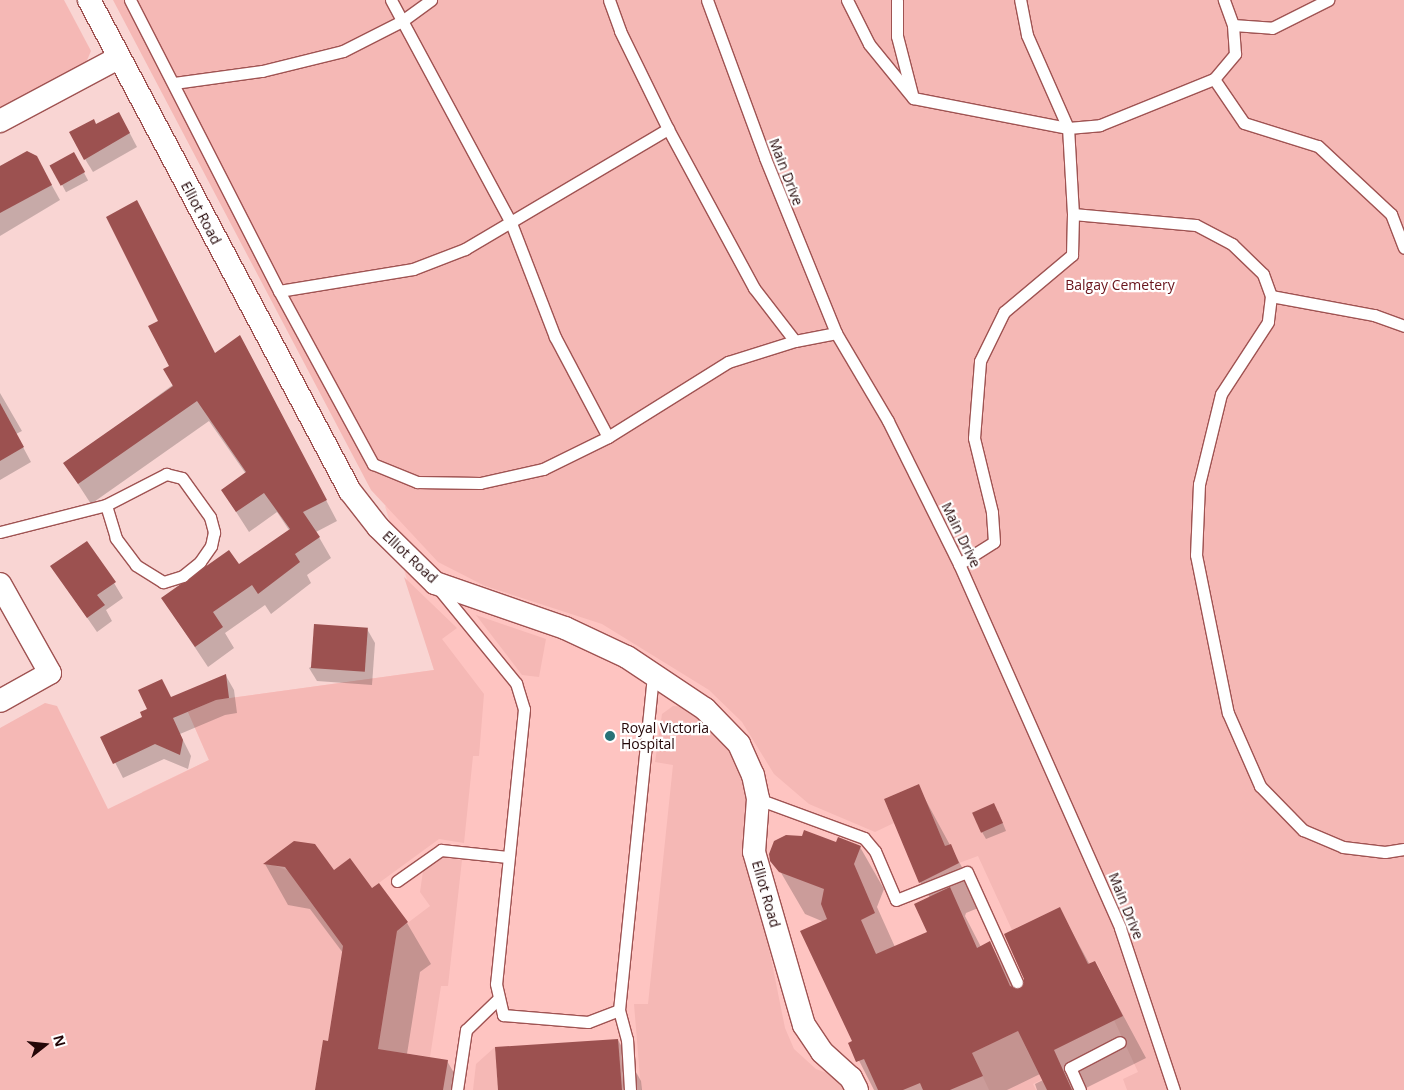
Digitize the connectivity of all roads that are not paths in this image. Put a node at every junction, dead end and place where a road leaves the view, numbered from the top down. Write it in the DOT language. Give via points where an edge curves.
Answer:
graph roads {
  1 [pos="89,0"];
  2 [pos="130,0"];
  3 [pos="392,0"];
  4 [pos="431,0"];
  5 [pos="609,0"];
  6 [pos="707,0"];
  7 [pos="847,0"];
  8 [pos="896,0"];
  9 [pos="1020,0"];
  10 [pos="1224,0"];
  11 [pos="1328,0"];
  12 [pos="402,21"];
  13 [pos="1233,25"];
  14 [pos="118,58"];
  15 [pos="1214,79"];
  16 [pos="174,83"];
  17 [pos="913,98"];
  18 [pos="0,121"];
  19 [pos="1068,128"];
  20 [pos="668,129"];
  21 [pos="1074,214"];
  22 [pos="511,223"];
  23 [pos="1404,248"];
  24 [pos="279,291"];
  25 [pos="1271,296"];
  26 [pos="1404,326"];
  27 [pos="836,333"];
  28 [pos="795,341"];
  29 [pos="608,437"];
  30 [pos="106,505"];
  31 [pos="0,532"];
  32 [pos="959,564"];
  33 [pos="434,583"];
  34 [pos="0,584"];
  35 [pos="653,674"];
  36 [pos="0,702"];
  37 [pos="758,799"];
  38 [pos="1404,849"];
  39 [pos="508,857"];
  40 [pos="397,881"];
  41 [pos="1017,982"];
  42 [pos="497,1000"];
  43 [pos="619,1010"];
  44 [pos="1120,1042"];
  45 [pos="457,1090"];
  46 [pos="630,1090"];
  47 [pos="857,1090"];
  48 [pos="1080,1090"];
  49 [pos="1174,1090"];
  1 -- 14 [label="street, Elliot Road"];
  2 -- 16 [label="lane"];
  3 -- 12 [label="lane"];
  4 -- 12 [label="lane"];
  5 -- 20 [label="lane"];
  6 -- 27 [label="lane, Main Drive" via="765,158"];
  7 -- 17 [label="lane" via="869,44"];
  8 -- 17 [label="lane" via="896,36"];
  9 -- 19 [label="lane" via="1027,35"];
  10 -- 13 [label="lane"];
  11 -- 13 [label="lane" via="1272,28"];
  12 -- 16 [label="lane" via="343,51 262,71"];
  12 -- 22 [label="lane"];
  13 -- 15 [label="lane" via="1235,54"];
  14 -- 18 [label="street"];
  14 -- 33 [label="street, Elliot Road" via="350,490 378,527"];
  15 -- 19 [label="lane" via="1100,125"];
  15 -- 23 [label="lane" via="1244,123 1318,146 1391,214"];
  16 -- 24 [label="lane"];
  17 -- 19 [label="lane"];
  19 -- 21 [label="lane"];
  20 -- 22 [label="lane"];
  20 -- 28 [label="lane" via="754,288"];
  21 -- 25 [label="lane" via="1196,225 1232,244 1263,274"];
  21 -- 32 [label="lane" via="1072,255 1004,312 980,361 974,438 992,512 994,542"];
  22 -- 24 [label="lane" via="465,249 413,269"];
  22 -- 29 [label="lane" via="556,337"];
  24 -- 29 [label="lane" via="373,464 417,482 480,483 543,469"];
  25 -- 26 [label="lane" via="1374,315"];
  25 -- 38 [label="lane" via="1268,322 1221,394 1199,484 1196,555 1228,713 1260,786 1302,830 1343,847 1385,852"];
  27 -- 28 [label="lane"];
  27 -- 32 [label="lane, Main Drive" via="888,421"];
  28 -- 29 [label="lane" via="728,362"];
  30 -- 30 [label="lane" via="110,526 126,552 136,565 163,582 183,576 200,562 211,546 214,532 210,517 182,478 166,474"];
  30 -- 31 [label="lane"];
  32 -- 49 [label="lane, Main Drive" via="1120,928"];
  33 -- 35 [label="street, Elliot Road" via="565,628 628,657"];
  33 -- 39 [label="lane" via="516,683 524,709"];
  34 -- 36 [label="street" via="50,673"];
  35 -- 37 [label="street, Elliot Road" via="705,709 738,744 753,775"];
  35 -- 43 [label="lane"];
  37 -- 41 [label="lane" via="864,838 875,851 896,900 967,872"];
  37 -- 47 [label="street, Elliot Road" via="754,852 804,1025 822,1052 851,1078"];
  39 -- 40 [label="lane" via="440,850"];
  39 -- 42 [label="lane"];
  42 -- 43 [label="lane" via="503,1015 558,1020 588,1022"];
  42 -- 45 [label="lane" via="466,1030"];
  43 -- 46 [label="lane" via="627,1039"];
  44 -- 48 [label="lane" via="1070,1068"];
}
